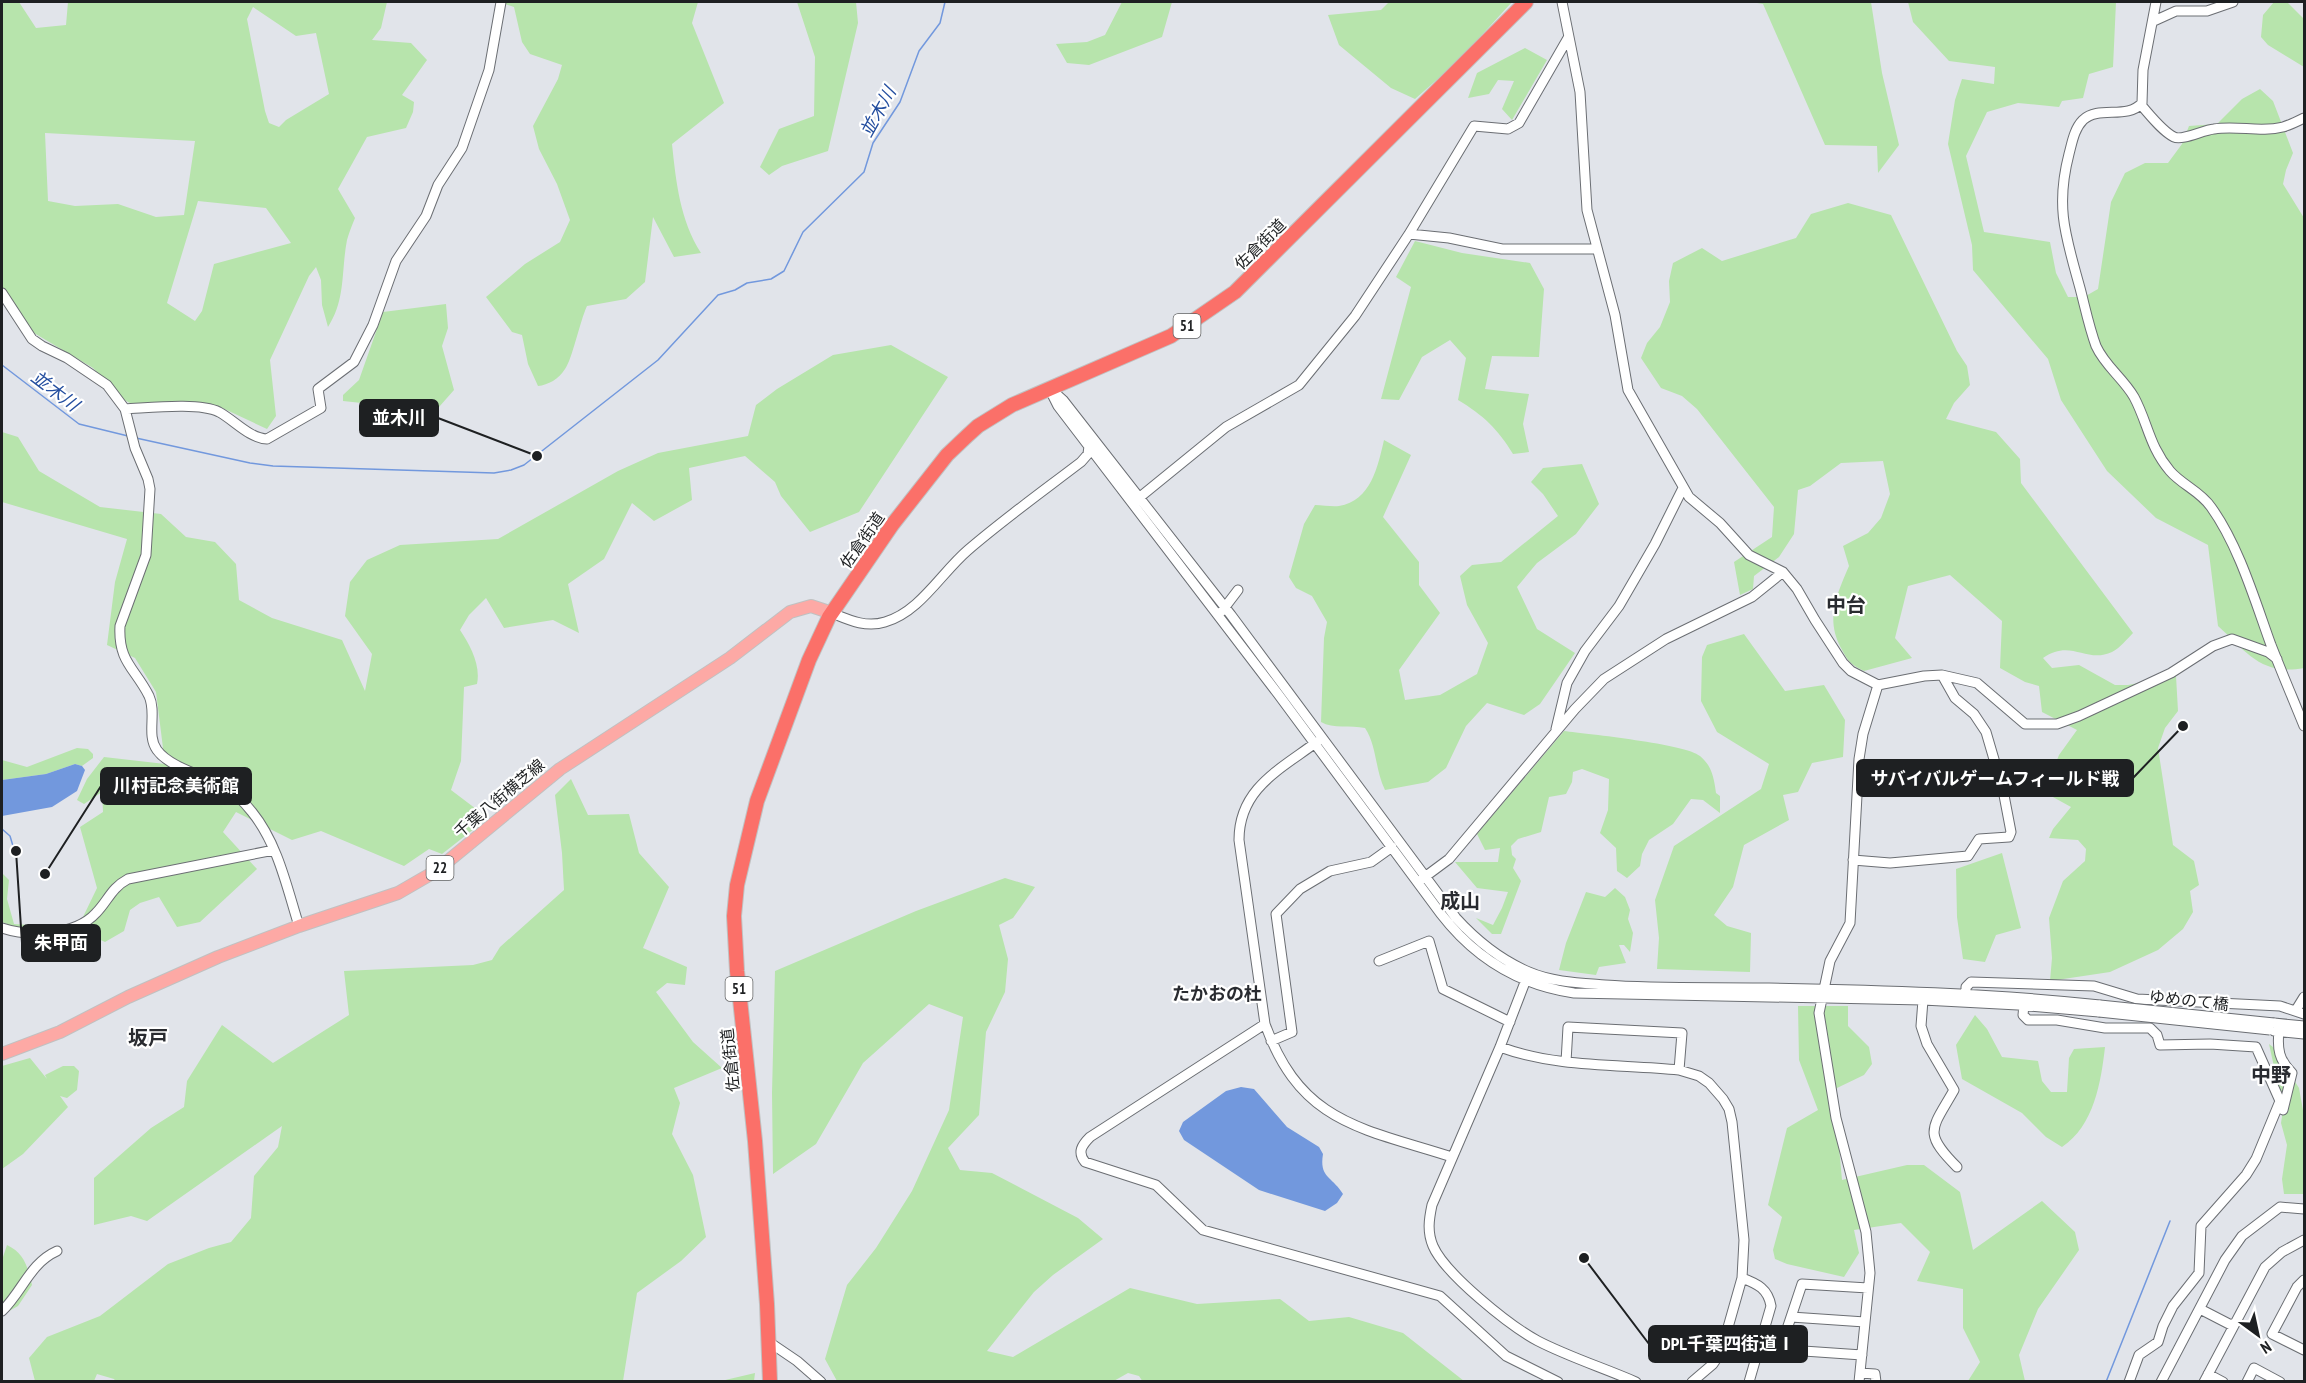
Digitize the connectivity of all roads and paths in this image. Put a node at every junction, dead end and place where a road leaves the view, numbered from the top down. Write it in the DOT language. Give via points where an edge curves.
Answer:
graph roads {
  1 [pos="501,2"];
  2 [pos="1526,2"];
  3 [pos="1562,2"];
  4 [pos="2156,2"];
  5 [pos="2234,2"];
  6 [pos="2154,21"];
  7 [pos="1569,38"];
  8 [pos="2141,105"];
  9 [pos="2304,118"];
  10 [pos="1410,234"];
  11 [pos="1596,249"];
  12 [pos="2,293"];
  13 [pos="1049,387"];
  14 [pos="125,409"];
  15 [pos="1089,446"];
  16 [pos="1081,462"];
  17 [pos="1101,463"];
  18 [pos="1683,488"];
  19 [pos="1140,497"];
  20 [pos="1141,515"];
  21 [pos="1783,573"];
  22 [pos="1238,590"];
  23 [pos="1224,606"];
  24 [pos="832,613"];
  25 [pos="1224,622"];
  26 [pos="2277,659"];
  27 [pos="1942,675"];
  28 [pos="1878,685"];
  29 [pos="2304,726"];
  30 [pos="1554,734"];
  31 [pos="1319,741"];
  32 [pos="1392,847"];
  33 [pos="274,850"];
  34 [pos="1853,861"];
  35 [pos="1425,876"];
  36 [pos="1423,890"];
  37 [pos="299,926"];
  38 [pos="2,928"];
  39 [pos="1379,961"];
  40 [pos="1528,977"];
  41 [pos="1823,989"];
  42 [pos="1966,994"];
  43 [pos="2304,997"];
  44 [pos="1821,999"];
  45 [pos="2151,999"];
  46 [pos="1923,1000"];
  47 [pos="2024,1005"];
  48 [pos="2099,1009"];
  49 [pos="2300,1012"];
  50 [pos="1510,1022"];
  51 [pos="1265,1024"];
  52 [pos="2304,1026"];
  53 [pos="2150,1028"];
  54 [pos="2274,1028"];
  55 [pos="2304,1034"];
  56 [pos="1271,1041"];
  57 [pos="1500,1047"];
  58 [pos="2,1054"];
  59 [pos="1566,1062"];
  60 [pos="1679,1070"];
  61 [pos="2271,1126"];
  62 [pos="1452,1157"];
  63 [pos="1957,1167"];
  64 [pos="2304,1209"];
  65 [pos="2304,1240"];
  66 [pos="57,1251"];
  67 [pos="1742,1278"];
  68 [pos="2304,1280"];
  69 [pos="1868,1288"];
  70 [pos="2200,1309"];
  71 [pos="2,1311"];
  72 [pos="1791,1317"];
  73 [pos="1865,1322"];
  74 [pos="2233,1326"];
  75 [pos="769,1342"];
  76 [pos="1760,1348"];
  77 [pos="1780,1350"];
  78 [pos="2304,1350"];
  79 [pos="1862,1355"];
  80 [pos="1860,1377"];
  81 [pos="2206,1378"];
  82 [pos="770,1382"];
  83 [pos="820,1382"];
  84 [pos="1558,1382"];
  85 [pos="1636,1382"];
  86 [pos="1692,1382"];
  87 [pos="1749,1382"];
  88 [pos="1876,1382"];
  89 [pos="2129,1382"];
  90 [pos="2162,1382"];
  91 [pos="2223,1382"];
  92 [pos="2247,1382"];
  93 [pos="2280,1382"];
  1 -- 14 [label="street" via="489,70 466,140 438,185 426,216 396,261 373,325 354,362 318,389 321,408 267,439 218,411 177,406"];
  2 -- 13 [label="highway, 佐倉街道 / 51" via="1235,292 1171,336"];
  3 -- 7 [label="street"];
  4 -- 6 [label="street"];
  5 -- 6 [label="street" via="2207,11 2175,11"];
  6 -- 8 [label="street"];
  7 -- 10 [label="street" via="1519,123 1508,129 1474,126"];
  7 -- 11 [label="street" via="1580,92 1587,210"];
  8 -- 9 [label="street" via="2175,138 2184,139 2197,132 2230,126 2284,127"];
  8 -- 26 [label="street" via="2134,110 2093,114 2079,126 2062,182 2064,235 2101,357 2132,394 2154,447 2167,467 2212,508 2237,557"];
  10 -- 11 [label="street" via="1502,249"];
  10 -- 19 [label="street" via="1355,316 1299,385 1226,427"];
  11 -- 18 [label="street" via="1613,305 1628,390"];
  12 -- 14 [label="street" via="32,339 107,386"];
  13 -- 15 [label="street" via="1058,406"];
  13 -- 19 [label="street"];
  13 -- 24 [label="highway, 佐倉街道 / 51" via="988,420 957,445 892,525"];
  14 -- 33 [label="street" via="150,489 146,555 120,626 124,658 149,695 156,749 166,759 238,796"];
  15 -- 16 [label="street"];
  15 -- 17 [label="street"];
  16 -- 17 [label="street" via="1089,459"];
  16 -- 24 [label="street" via="966,552 902,614 870,624"];
  17 -- 20 [label="street"];
  18 -- 21 [label="street" via="1749,555"];
  18 -- 30 [label="street" via="1619,606 1567,683"];
  19 -- 20 [label="street"];
  19 -- 23 [label="street"];
  20 -- 25 [label="street"];
  21 -- 28 [label="street" via="1843,663"];
  21 -- 30 [label="street" via="1752,597 1666,639 1604,679"];
  22 -- 23 [label="street"];
  23 -- 25 [label="street"];
  23 -- 31 [label="street"];
  24 -- 37 [label="main road, 千葉八街横芝線 / 22" via="811,606 790,612 730,658 560,768 418,883 373,903"];
  24 -- 75 [label="highway, 佐倉街道 / 51" via="809,660 757,801 737,885 734,916"];
  25 -- 31 [label="street"];
  26 -- 27 [label="street" via="2232,639 2213,646 2171,673 2057,724 2025,724 1977,683"];
  26 -- 29 [label="street"];
  27 -- 28 [label="street"];
  27 -- 34 [label="street" via="1955,698 1974,714 1986,732 2003,790 2009,837 1979,839 1968,856 1890,863"];
  28 -- 34 [label="street" via="1862,742"];
  30 -- 35 [label="street" via="1449,860"];
  31 -- 32 [label="street"];
  31 -- 35 [label="street"];
  31 -- 51 [label="street" via="1250,796 1239,825"];
  32 -- 36 [label="street"];
  32 -- 56 [label="street" via="1371,862 1330,870 1300,889 1276,914 1292,1032"];
  33 -- 37 [label="street"];
  33 -- 38 [label="street" via="128,879 111,891 88,921 51,933"];
  34 -- 41 [label="street" via="1850,923 1830,961"];
  35 -- 36 [label="street" via="1421,881"];
  35 -- 40 [label="street" via="1468,932"];
  36 -- 40 [label="street" via="1475,951 1498,967"];
  37 -- 58 [label="main road, 千葉八街横芝線 / 22" via="218,957 60,1032"];
  39 -- 50 [label="street" via="1429,941 1443,989"];
  40 -- 41 [label="street" via="1627,987"];
  40 -- 44 [label="street" via="1556,990 1586,994"];
  40 -- 50 [label="street"];
  41 -- 42 [label="street"];
  41 -- 44 [label="street"];
  42 -- 45 [label="street" via="1971,982 1983,982 2094,986 2130,998"];
  42 -- 48 [label="street" via="2040,999"];
  43 -- 49 [label="street"];
  44 -- 46 [label="street"];
  44 -- 69 [label="street" via="1821,1025 1836,1118 1866,1232"];
  45 -- 49 [label="street" via="2280,1006"];
  45 -- 53 [label="street"];
  46 -- 47 [label="street"];
  46 -- 63 [label="street" via="1922,1026 1927,1044 1954,1090 1933,1132 1941,1151"];
  47 -- 48 [label="street"];
  47 -- 53 [label="street" via="2023,1015 2028,1020 2057,1020 2090,1028"];
  48 -- 54 [label="street, ゆめのて橋, bridge"];
  50 -- 57 [label="street"];
  51 -- 56 [label="street"];
  51 -- 84 [label="street" via="1090,1137 1080,1156 1085,1162 1156,1185 1203,1230 1440,1296 1506,1356"];
  52 -- 54 [label="street"];
  53 -- 61 [label="street" via="2160,1045 2256,1047 2280,1101"];
  54 -- 55 [label="street"];
  54 -- 61 [label="street" via="2278,1053 2292,1073 2281,1117 2278,1124"];
  56 -- 62 [label="street" via="1287,1074 1322,1108 1343,1121"];
  57 -- 59 [label="street" via="1522,1056"];
  57 -- 62 [label="street"];
  59 -- 60 [label="street"];
  59 -- 60 [label="street" via="1568,1027 1682,1033"];
  60 -- 67 [label="street" via="1709,1083 1729,1109 1744,1240"];
  61 -- 89 [label="street" via="2246,1175 2201,1226 2199,1273 2173,1306 2158,1342 2139,1355"];
  62 -- 85 [label="street" via="1429,1217 1432,1244 1445,1265 1528,1335"];
  64 -- 70 [label="street" via="2280,1207 2242,1236"];
  65 -- 74 [label="street" via="2265,1267"];
  66 -- 71 [label="street" via="44,1258 25,1278"];
  67 -- 76 [label="street" via="1762,1287 1770,1298 1770,1315"];
  67 -- 86 [label="street" via="1721,1352"];
  68 -- 78 [label="street" via="2272,1334"];
  69 -- 72 [label="street" via="1802,1284"];
  69 -- 73 [label="street"];
  70 -- 74 [label="street"];
  70 -- 90 [label="street"];
  72 -- 73 [label="street"];
  72 -- 77 [label="street"];
  73 -- 79 [label="street"];
  74 -- 81 [label="street"];
  75 -- 82 [label="highway, 佐倉街道 / 51"];
  75 -- 83 [label="street"];
  76 -- 77 [label="street"];
  76 -- 87 [label="street"];
  77 -- 79 [label="street"];
  79 -- 80 [label="street"];
  80 -- 88 [label="street" via="1875,1374"];
  81 -- 91 [label="street"];
  92 -- 93 [label="street" via="2254,1368"];
}
